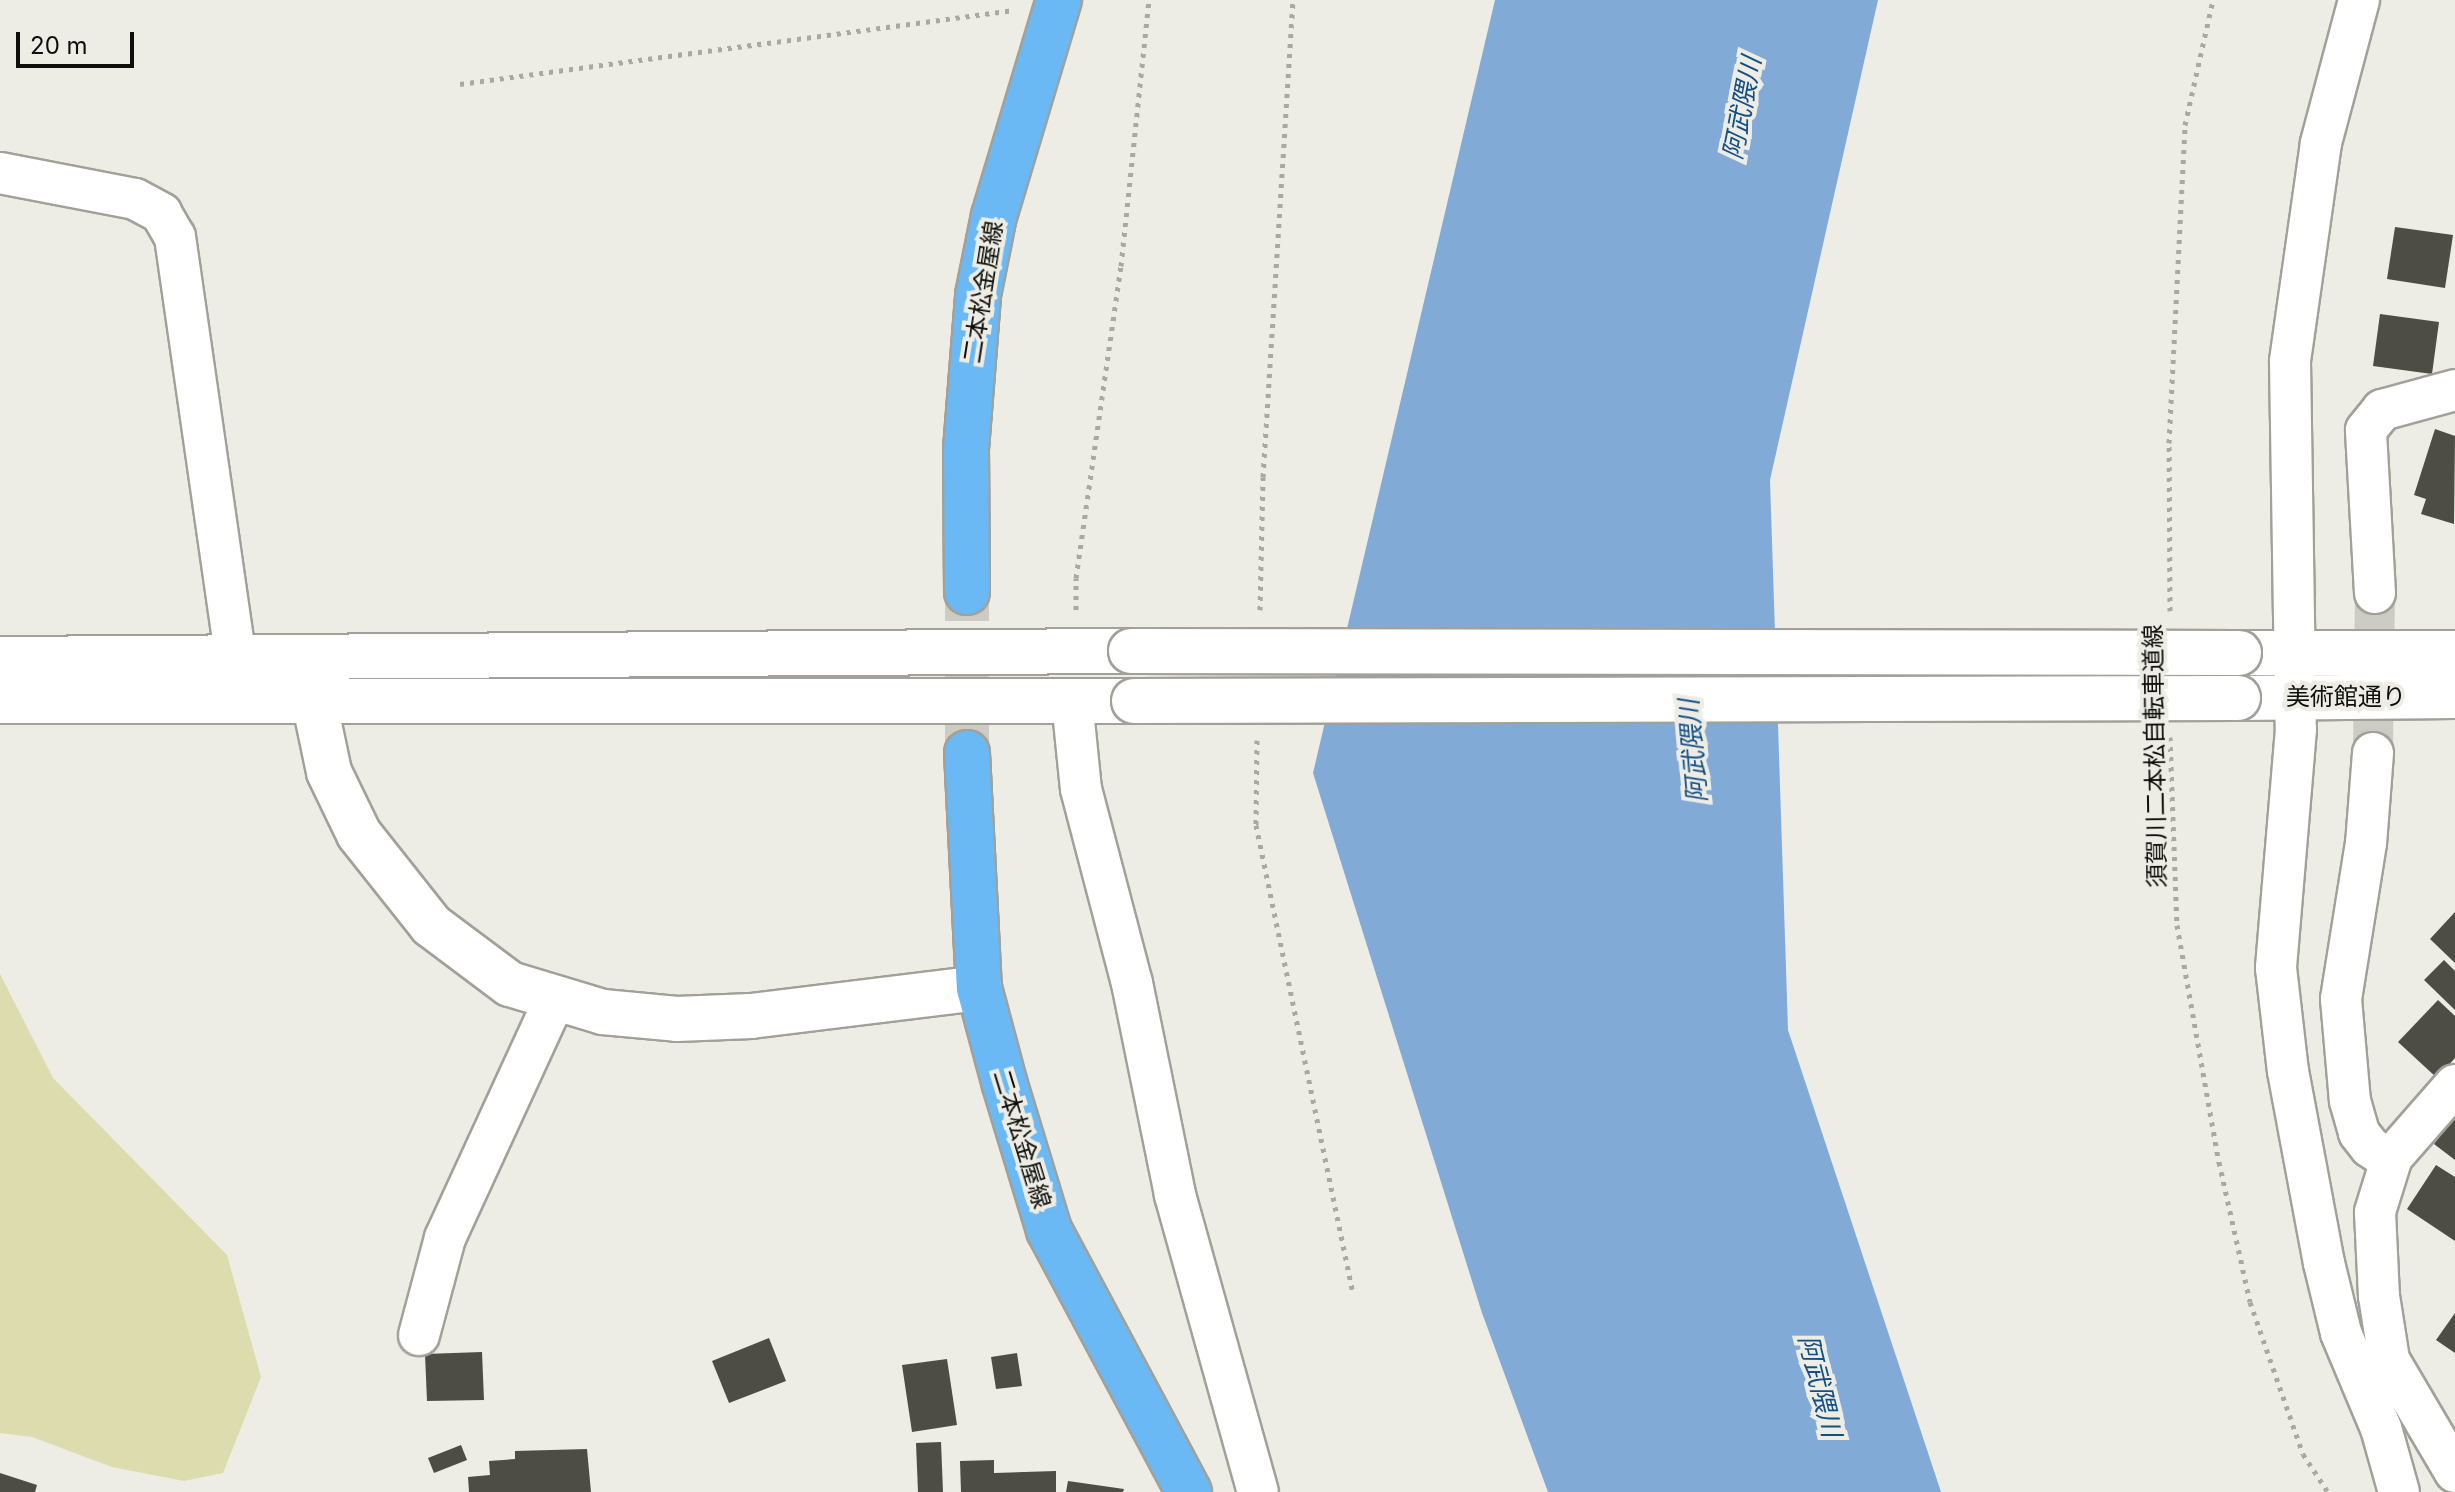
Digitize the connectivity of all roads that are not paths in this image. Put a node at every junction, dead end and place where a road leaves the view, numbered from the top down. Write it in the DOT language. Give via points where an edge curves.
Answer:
graph roads {
  1 [pos="2359,0"];
  2 [pos="1058,2"];
  3 [pos="0,173"];
  4 [pos="2455,390"];
  5 [pos="967,592"];
  6 [pos="2375,593"];
  7 [pos="2295,653"];
  8 [pos="2455,653"];
  9 [pos="0,659"];
  10 [pos="236,660"];
  11 [pos="309,680"];
  12 [pos="2455,696"];
  13 [pos="2295,697"];
  14 [pos="0,701"];
  15 [pos="1072,701"];
  16 [pos="967,753"];
  17 [pos="2373,753"];
  18 [pos="979,988"];
  19 [pos="554,1001"];
  20 [pos="2455,1085"];
  21 [pos="2391,1161"];
  22 [pos="2341,1333"];
  23 [pos="2385,1333"];
  24 [pos="419,1335"];
  25 [pos="2455,1472"];
  26 [pos="1189,1492"];
  27 [pos="1258,1492"];
  28 [pos="2399,1492"];
  1 -- 7 [label="street" via="2321,143 2290,362"];
  2 -- 5 [label="main road, 二本松金屋線" via="994,216 978,295 966,449"];
  3 -- 10 [label="street" via="135,199 161,213 175,237"];
  4 -- 6 [label="street" via="2382,410 2366,430"];
  7 -- 8 [label="street, 美術館通り"];
  7 -- 11 [label="street, 美術館通り, bridge" via="1076,649"];
  7 -- 13 [label="street"];
  9 -- 10 [label="street"];
  10 -- 11 [label="street"];
  11 -- 14 [label="street"];
  11 -- 15 [label="street, 美術館通り"];
  11 -- 19 [label="street" via="339,800 380,864 431,925 510,984"];
  12 -- 13 [label="street, 美術館通り"];
  13 -- 15 [label="street, 美術館通り, bridge"];
  13 -- 22 [label="street" via="2277,982 2291,1086"];
  15 -- 27 [label="street" via="1081,789 1132,983 1175,1195"];
  16 -- 18 [label="main road, 二本松金屋線"];
  17 -- 21 [label="street" via="2366,843 2341,999 2350,1101 2359,1133"];
  18 -- 19 [label="street" via="751,1016 677,1019"];
  18 -- 26 [label="main road, 二本松金屋線" via="1049,1230"];
  19 -- 24 [label="street" via="445,1238"];
  20 -- 21 [label="street"];
  21 -- 23 [label="street" via="2375,1212"];
  22 -- 23 [label="street"];
  22 -- 28 [label="street" via="2381,1428"];
  23 -- 25 [label="street" via="2389,1360"];
}
